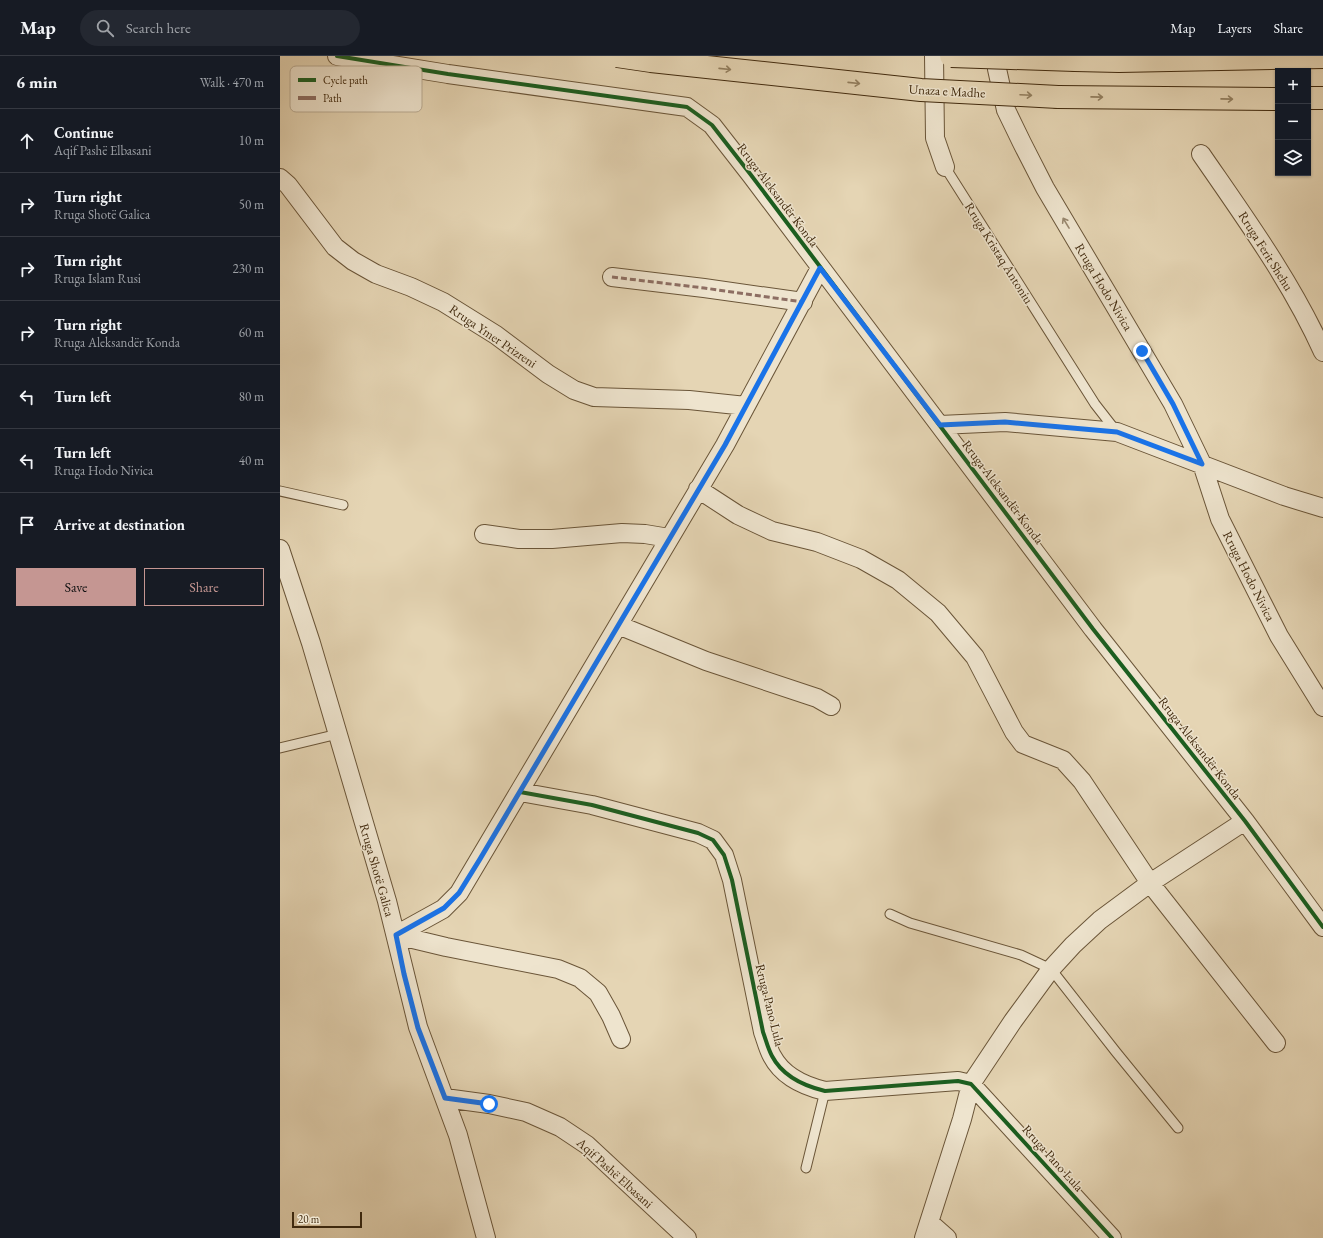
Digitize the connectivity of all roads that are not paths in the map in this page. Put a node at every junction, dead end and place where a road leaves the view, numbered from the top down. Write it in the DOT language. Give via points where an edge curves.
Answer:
graph roads {
  1 [pos="337,56"];
  2 [pos="617,56"];
  3 [pos="934,56"];
  4 [pos="951,56"];
  5 [pos="997,56"];
  6 [pos="1323,57"];
  7 [pos="399,66"];
  8 [pos="422,70"];
  9 [pos="1311,98"];
  10 [pos="1323,98"];
  11 [pos="1275,99"];
  12 [pos="1201,154"];
  13 [pos="945,168"];
  14 [pos="280,178"];
  15 [pos="820,268"];
  16 [pos="612,277"];
  17 [pos="803,302"];
  18 [pos="1323,352"];
  19 [pos="746,406"];
  20 [pos="940,425"];
  21 [pos="1117,432"];
  22 [pos="1202,464"];
  23 [pos="698,489"];
  24 [pos="280,491"];
  25 [pos="343,505"];
  26 [pos="1323,508"];
  27 [pos="484,534"];
  28 [pos="669,538"];
  29 [pos="280,549"];
  30 [pos="618,625"];
  31 [pos="831,706"];
  32 [pos="1323,707"];
  33 [pos="338,734"];
  34 [pos="280,748"];
  35 [pos="520,792"];
  36 [pos="1245,821"];
  37 [pos="1150,884"];
  38 [pos="890,914"];
  39 [pos="1323,927"];
  40 [pos="396,935"];
  41 [pos="1051,969"];
  42 [pos="621,1039"];
  43 [pos="1276,1043"];
  44 [pos="971,1084"];
  45 [pos="825,1090"];
  46 [pos="445,1098"];
  47 [pos="1178,1128"];
  48 [pos="806,1168"];
  49 [pos="927,1231"];
  50 [pos="486,1238"];
  51 [pos="687,1238"];
  52 [pos="947,1238"];
  53 [pos="1112,1238"];
  1 -- 7 [label="street, Rruga Aleksandër Konda"];
  2 -- 11 [label="highway, Unaza e Madhe, one-way, bridge" via="921,90 1058,96"];
  3 -- 13 [label="street, Rruga Kristaq Antoniu" via="935,138"];
  4 -- 6 [label="highway, bridge" via="1119,61"];
  22 -- 5 [label="street, Rruga Hodo Nivica, one-way" via="1173,404 1045,188 1022,143 1006,110 997,69"];
  8 -- 15 [label="street, Rruga Aleksandër Konda" via="687,107 712,125"];
  9 -- 10 [label="highway"];
  12 -- 18 [label="street, Rruga Ferit Shehu" via="1263,243"];
  13 -- 21 [label="lane, Rruga Kristaq Antoniu" via="1095,404"];
  14 -- 19 [label="street, Rruga Ymer Prizreni" via="334,247 353,261 376,274 443,302 574,390 594,397 689,400"];
  15 -- 17 [label="street"];
  15 -- 20 [label="street, Rruga Aleksandër Konda"];
  16 -- 17 [label="street"];
  17 -- 19 [label="street"];
  19 -- 23 [label="street"];
  20 -- 21 [label="street" via="1005,422"];
  20 -- 36 [label="street, Rruga Aleksandër Konda" via="1093,629"];
  21 -- 22 [label="street"];
  22 -- 26 [label="street" via="1284,496"];
  22 -- 32 [label="street, Rruga Hodo Nivica" via="1220,519 1279,636"];
  23 -- 28 [label="street"];
  23 -- 37 [label="street" via="738,515 772,531 817,542 860,559 898,580 938,613 974,658 1023,744 1063,760 1082,781"];
  24 -- 25 [label="lane"];
  27 -- 28 [label="street" via="519,540 622,533"];
  28 -- 30 [label="street"];
  29 -- 33 [label="street, Rruga Shotë Galica"];
  30 -- 31 [label="street" via="706,661 817,698"];
  30 -- 35 [label="street"];
  33 -- 34 [label="lane"];
  33 -- 40 [label="street, Rruga Shotë Galica"];
  35 -- 40 [label="street" via="459,893 444,908"];
  35 -- 45 [label="street, Rruga Pano Lula" via="592,805 698,833 713,840 724,855 732,880 763,1032 772,1057 794,1080"];
  36 -- 37 [label="street"];
  36 -- 39 [label="street, Rruga Aleksandër Konda"];
  37 -- 41 [label="street" via="1100,920"];
  37 -- 43 [label="street"];
  38 -- 41 [label="lane" via="910,923 1021,954"];
  40 -- 42 [label="street" via="558,969 580,978 598,993"];
  40 -- 46 [label="street, Rruga Shotë Galica" via="418,1028"];
  41 -- 44 [label="street"];
  41 -- 47 [label="lane"];
  44 -- 45 [label="street, Rruga Pano Lula" via="958,1081"];
  44 -- 49 [label="street"];
  44 -- 53 [label="street, Rruga Pano Lula"];
  45 -- 48 [label="lane"];
  46 -- 50 [label="street, Rruga Shotë Galica"];
  46 -- 51 [label="street, Aqif Pashë Elbasani" via="526,1112 560,1126 587,1145"];
  49 -- 52 [label="street"];
}
